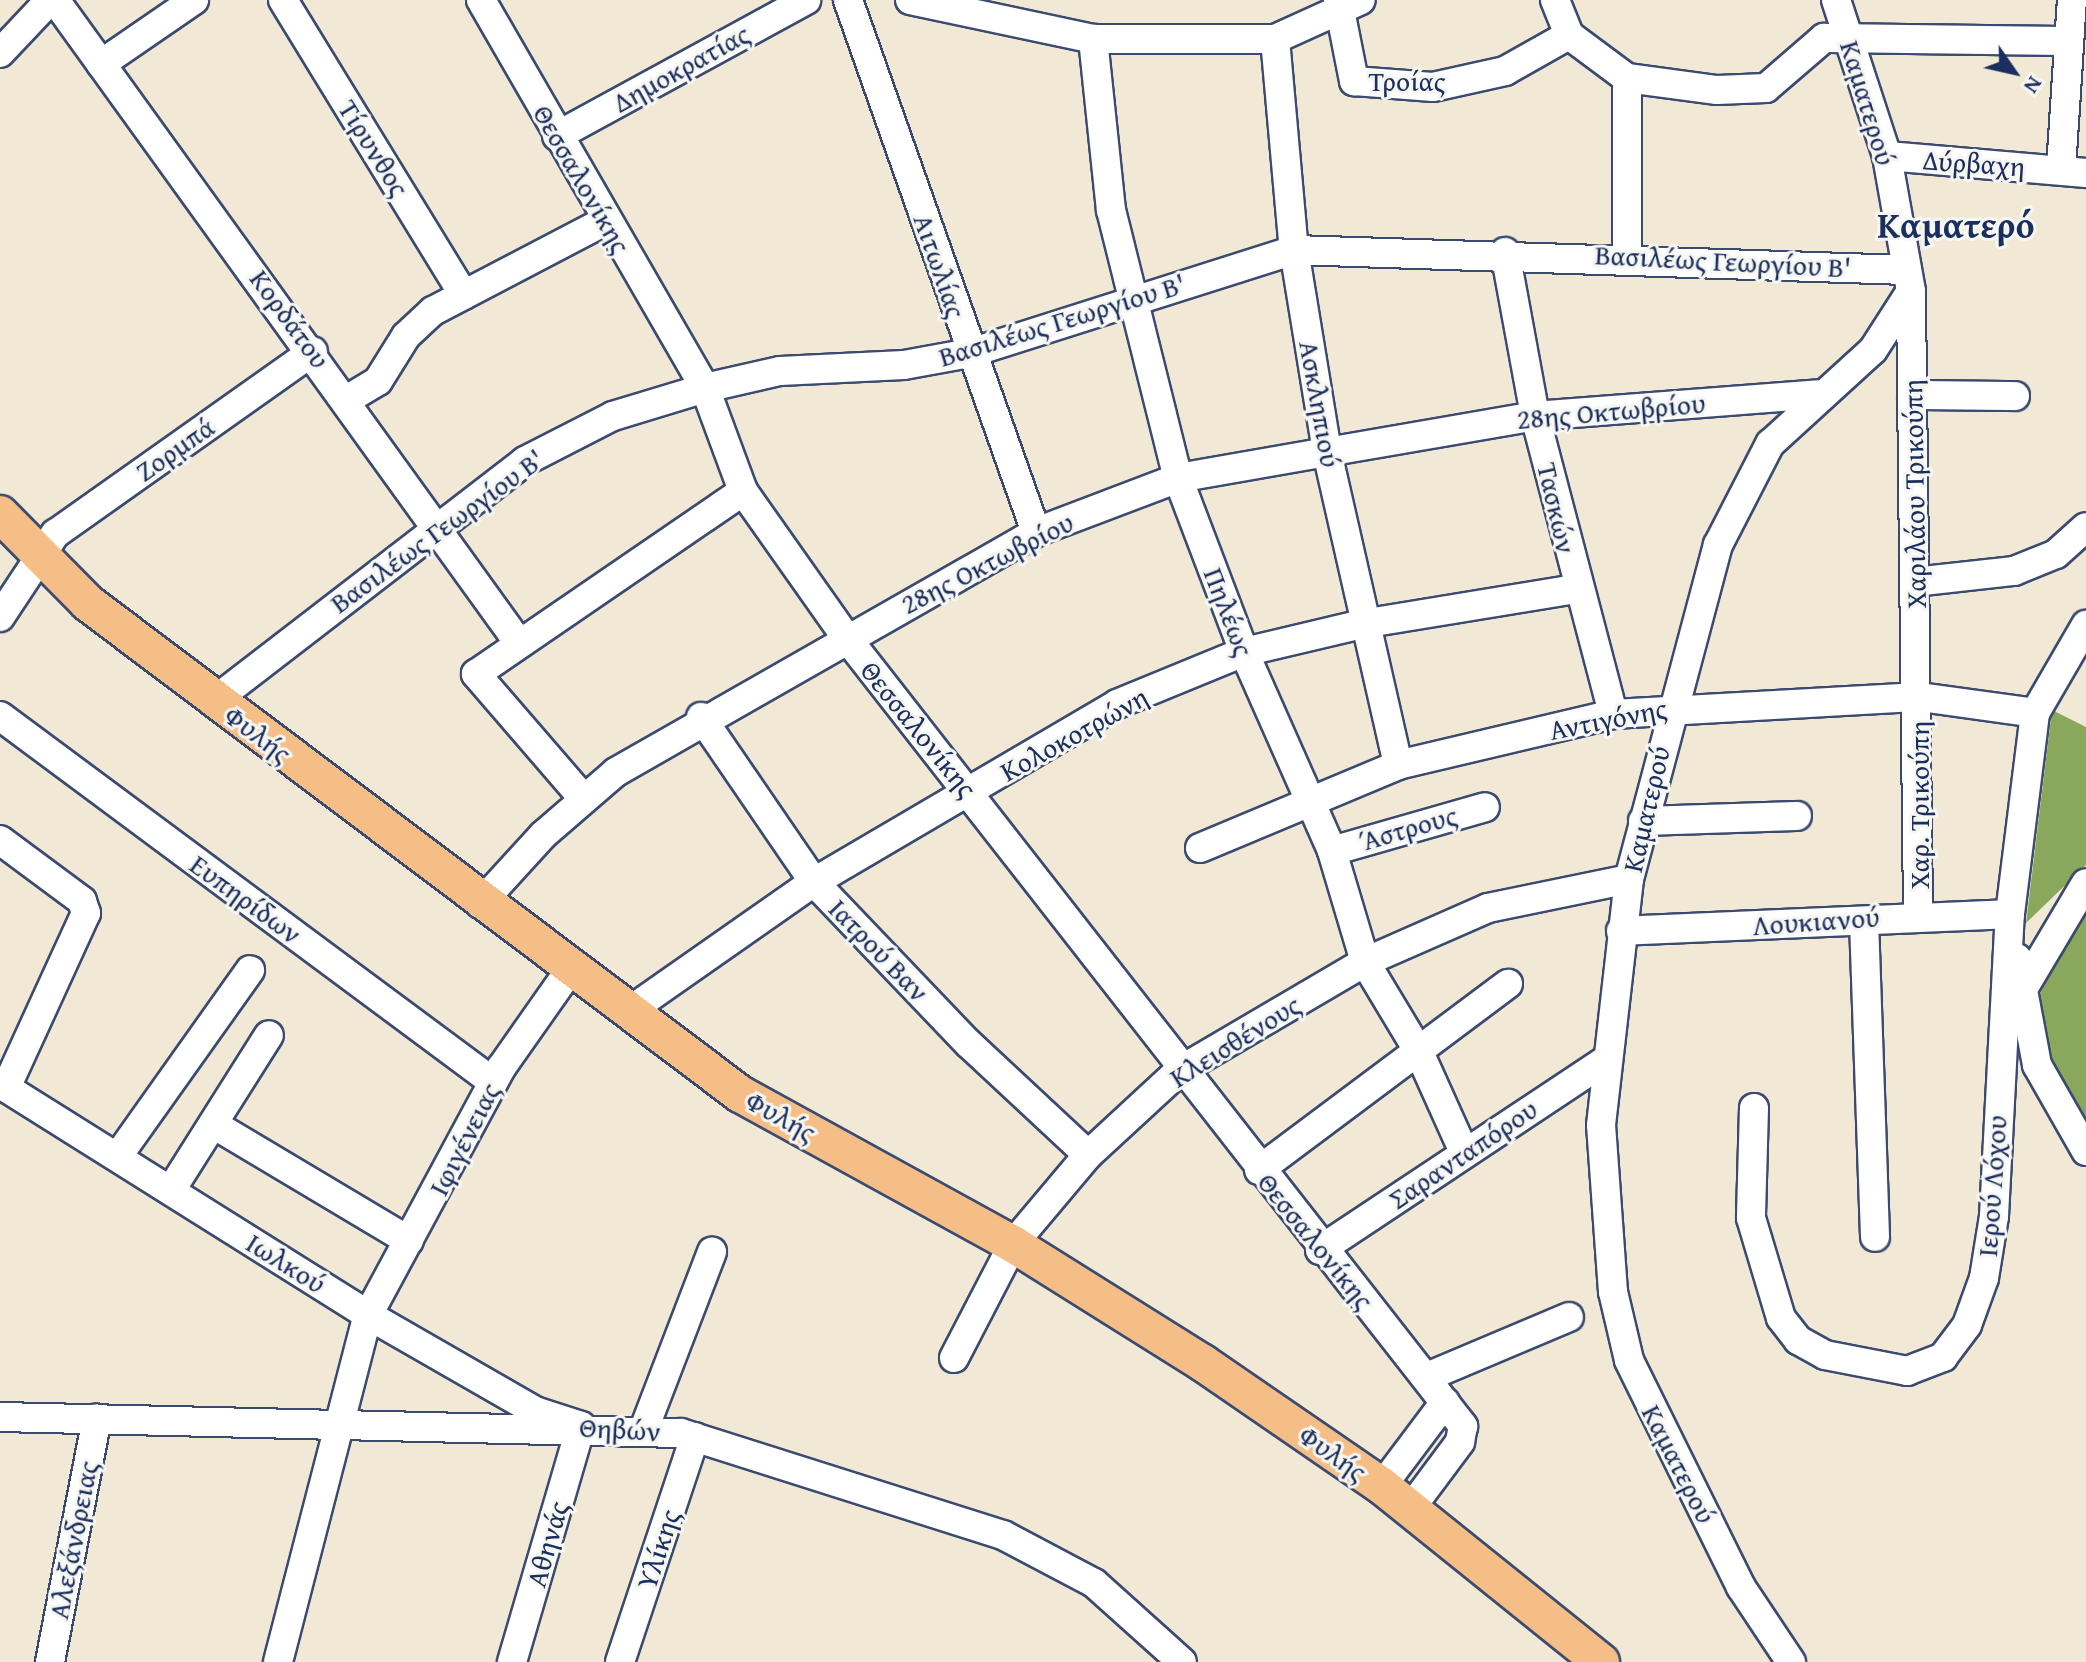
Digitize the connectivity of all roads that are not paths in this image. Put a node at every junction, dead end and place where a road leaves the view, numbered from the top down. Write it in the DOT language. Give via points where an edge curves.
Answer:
graph roads {
  1 [pos="52,0"];
  2 [pos="194,0"];
  3 [pos="283,0"];
  4 [pos="481,0"];
  5 [pos="806,0"];
  6 [pos="848,0"];
  7 [pos="910,0"];
  8 [pos="1555,0"];
  9 [pos="1836,0"];
  10 [pos="2072,0"];
  11 [pos="1346,4"];
  12 [pos="979,10"];
  13 [pos="1569,35"];
  14 [pos="1093,39"];
  15 [pos="1275,39"];
  16 [pos="1849,41"];
  17 [pos="2069,41"];
  18 [pos="0,53"];
  19 [pos="101,64"];
  20 [pos="1627,78"];
  21 [pos="557,136"];
  22 [pos="1887,156"];
  23 [pos="2074,171"];
  24 [pos="605,221"];
  25 [pos="1294,250"];
  26 [pos="1505,252"];
  27 [pos="1627,256"];
  28 [pos="1909,280"];
  29 [pos="464,295"];
  30 [pos="1129,301"];
  31 [pos="313,351"];
  32 [pos="970,353"];
  33 [pos="705,388"];
  34 [pos="1818,394"];
  35 [pos="1912,395"];
  36 [pos="2015,396"];
  37 [pos="348,399"];
  38 [pos="1535,416"];
  39 [pos="1327,452"];
  40 [pos="1178,478"];
  41 [pos="743,491"];
  42 [pos="0,514"];
  43 [pos="436,525"];
  44 [pos="2086,527"];
  45 [pos="1036,532"];
  46 [pos="42,553"];
  47 [pos="1914,582"];
  48 [pos="1576,589"];
  49 [pos="0,617"];
  50 [pos="1362,624"];
  51 [pos="2086,625"];
  52 [pos="846,637"];
  53 [pos="519,643"];
  54 [pos="1244,652"];
  55 [pos="1920,697"];
  56 [pos="215,700"];
  57 [pos="1670,706"];
  58 [pos="2035,713"];
  59 [pos="1613,714"];
  60 [pos="0,716"];
  61 [pos="701,717"];
  62 [pos="1398,765"];
  63 [pos="970,793"];
  64 [pos="1308,797"];
  65 [pos="583,798"];
  66 [pos="1485,807"];
  67 [pos="1797,816"];
  68 [pos="1643,821"];
  69 [pos="0,840"];
  70 [pos="1200,848"];
  71 [pos="1332,851"];
  72 [pos="1629,879"];
  73 [pos="814,882"];
  74 [pos="2086,883"];
  75 [pos="480,904"];
  76 [pos="1918,912"];
  77 [pos="2010,914"];
  78 [pos="1864,921"];
  79 [pos="1621,931"];
  80 [pos="1365,962"];
  81 [pos="250,970"];
  82 [pos="570,970"];
  83 [pos="1508,984"];
  84 [pos="2023,989"];
  85 [pos="628,1012"];
  86 [pos="269,1035"];
  87 [pos="1419,1052"];
  88 [pos="1607,1059"];
  89 [pos="1179,1071"];
  90 [pos="493,1082"];
  91 [pos="3,1086"];
  92 [pos="1754,1108"];
  93 [pos="213,1124"];
  94 [pos="2086,1151"];
  95 [pos="1464,1152"];
  96 [pos="1088,1155"];
  97 [pos="118,1156"];
  98 [pos="1259,1170"];
  99 [pos="171,1190"];
  100 [pos="1875,1237"];
  101 [pos="409,1241"];
  102 [pos="1013,1244"];
  103 [pos="1320,1250"];
  104 [pos="712,1252"];
  105 [pos="368,1315"];
  106 [pos="1569,1317"];
  107 [pos="954,1358"];
  108 [pos="1427,1377"];
  109 [pos="1445,1402"];
  110 [pos="0,1417"];
  111 [pos="97,1418"];
  112 [pos="338,1424"];
  113 [pos="581,1426"];
  114 [pos="644,1429"];
  115 [pos="695,1437"];
  116 [pos="1382,1486"];
  117 [pos="1410,1509"];
  118 [pos="50,1662"];
  119 [pos="278,1662"];
  120 [pos="512,1662"];
  121 [pos="620,1662"];
  122 [pos="1182,1662"];
  123 [pos="1601,1662"];
  124 [pos="1791,1662"];
  1 -- 18 [label="street"];
  1 -- 19 [label="street, Κορδάτου"];
  2 -- 19 [label="street"];
  3 -- 29 [label="street, Τίρυνθος"];
  4 -- 21 [label="street, Θεσσαλονίκης"];
  5 -- 21 [label="street, Δημοκρατίας"];
  6 -- 32 [label="street, Αιτωλίας"];
  7 -- 12 [label="street"];
  8 -- 13 [label="street"];
  9 -- 16 [label="street, Καματερού"];
  10 -- 17 [label="street"];
  11 -- 13 [label="street, Τροίας" via="1354,81 1433,87 1505,71"];
  11 -- 15 [label="street"];
  12 -- 14 [label="street"];
  13 -- 20 [label="street"];
  14 -- 15 [label="street"];
  14 -- 30 [label="street, Πηλέως"];
  15 -- 25 [label="street, Ασκληπιού"];
  16 -- 17 [label="street"];
  16 -- 20 [label="street" via="1824,38 1766,88"];
  16 -- 22 [label="street, Καματερού"];
  17 -- 23 [label="street"];
  19 -- 31 [label="street, Κορδάτου"];
  20 -- 27 [label="street"];
  21 -- 24 [label="street, Θεσσαλονίκης"];
  22 -- 23 [label="street, Δύρβαχη"];
  22 -- 28 [label="street, Καματερού"];
  24 -- 29 [label="street"];
  24 -- 33 [label="street, Θεσσαλονίκης"];
  25 -- 26 [label="street, Βασιλέως Γεωργίου Β'"];
  25 -- 30 [label="street, Βασιλέως Γεωργίου Β'"];
  25 -- 39 [label="street, Ασκληπιού"];
  26 -- 27 [label="street, Βασιλέως Γεωργίου Β'"];
  26 -- 38 [label="street, Τασκών"];
  27 -- 28 [label="street, Βασιλέως Γεωργίου Β'"];
  28 -- 34 [label="street, Καματερού" via="1873,350"];
  28 -- 35 [label="street, Χαριλάου Τρικούπη"];
  29 -- 37 [label="street" via="415,326 378,381"];
  30 -- 32 [label="street, Βασιλέως Γεωργίου Β'"];
  30 -- 40 [label="street, Πηλέως"];
  31 -- 37 [label="street, Κορδάτου"];
  31 -- 46 [label="street, Ζορμπά" via="55,534"];
  32 -- 33 [label="street, Βασιλέως Γεωργίου Β'" via="904,365 815,366"];
  32 -- 45 [label="street, Αιτωλίας"];
  33 -- 41 [label="street, Θεσσαλονίκης"];
  33 -- 43 [label="street, Βασιλέως Γεωργίου Β'" via="600,422 525,461"];
  34 -- 38 [label="street, 28ης Οκτωβρίου"];
  34 -- 57 [label="street, Καματερού" via="1770,444 1743,487 1718,545"];
  35 -- 36 [label="street"];
  35 -- 47 [label="street, Χαριλάου Τρικούπη"];
  37 -- 43 [label="street, Κορδάτου"];
  38 -- 39 [label="street, 28ης Οκτωβρίου"];
  38 -- 48 [label="street, Τασκών"];
  39 -- 40 [label="street, 28ης Οκτωβρίου"];
  39 -- 50 [label="street, Ασκληπιού"];
  40 -- 45 [label="street, 28ης Οκτωβρίου"];
  40 -- 54 [label="street, Πηλέως"];
  41 -- 52 [label="street, Θεσσαλονίκης"];
  41 -- 53 [label="street"];
  42 -- 46 [label="main road, Φυλής"];
  43 -- 53 [label="street, Κορδάτου"];
  43 -- 56 [label="street, Βασιλέως Γεωργίου Β'"];
  44 -- 47 [label="street" via="2056,554 2014,571"];
  45 -- 52 [label="street, 28ης Οκτωβρίου"];
  46 -- 49 [label="street, Ζορμπά"];
  46 -- 56 [label="main road, Φυλής" via="88,603"];
  47 -- 55 [label="street, Χαριλάου Τρικούπη"];
  48 -- 50 [label="street, Κολοκοτρώνη"];
  48 -- 59 [label="street, Τασκών"];
  50 -- 54 [label="street, Κολοκοτρώνη"];
  50 -- 62 [label="street, Ασκληπιού"];
  51 -- 58 [label="street, Ιερού Λόχου"];
  52 -- 61 [label="street, 28ης Οκτωβρίου"];
  52 -- 63 [label="street, Θεσσαλονίκης"];
  53 -- 65 [label="street" via="476,674"];
  54 -- 63 [label="street, Κολοκοτρώνη" via="1117,704"];
  54 -- 64 [label="street, Πηλέως"];
  55 -- 57 [label="street, Αντιγόνης"];
  55 -- 58 [label="street, Αντιγόνης"];
  55 -- 76 [label="street, Χαρ. Τρικούπη"];
  56 -- 75 [label="main road, Φυλής"];
  57 -- 59 [label="street, Αντιγόνης"];
  57 -- 68 [label="street, Καματερού"];
  58 -- 77 [label="street, Ιερού Λόχου"];
  59 -- 62 [label="street, Αντιγόνης"];
  60 -- 90 [label="street, Ευπηρίδων"];
  61 -- 65 [label="street, 28ης Οκτωβρίου"];
  61 -- 73 [label="street, Ιατρού Βαν"];
  62 -- 64 [label="street, Αντιγόνης"];
  63 -- 73 [label="street, Κολοκοτρώνη"];
  63 -- 89 [label="street, Θεσσαλονίκης"];
  64 -- 70 [label="street, Αντιγόνης"];
  64 -- 71 [label="street, Πηλέως"];
  65 -- 75 [label="street, 28ης Οκτωβρίου"];
  66 -- 71 [label="street, Άστρους"];
  67 -- 68 [label="street"];
  68 -- 72 [label="street, Καματερού"];
  69 -- 91 [label="street" via="82,901 86,913"];
  71 -- 80 [label="street, Πηλέως"];
  72 -- 79 [label="street, Καματερού"];
  72 -- 80 [label="street, Κλεισθένους" via="1488,908"];
  73 -- 85 [label="street, Κολοκοτρώνη"];
  73 -- 96 [label="street, Ιατρού Βαν" via="968,1043"];
  74 -- 84 [label="street"];
  75 -- 82 [label="main road, Φυλής"];
  76 -- 77 [label="street, Λουκιανού"];
  76 -- 78 [label="street, Λουκιανού"];
  77 -- 84 [label="street"];
  77 -- 92 [label="street, Ιερού Λόχου" via="1989,1247 1967,1325 1943,1357 1907,1371 1825,1355 1790,1329 1766,1282 1751,1218"];
  78 -- 79 [label="street, Λουκιανού"];
  78 -- 100 [label="street"];
  79 -- 88 [label="street, Καματερού"];
  80 -- 87 [label="street, Πηλέως"];
  80 -- 89 [label="street, Κλεισθένους"];
  81 -- 97 [label="street"];
  82 -- 85 [label="main road, Φυλής"];
  82 -- 90 [label="street, Ιφιγένειας"];
  83 -- 87 [label="street"];
  84 -- 94 [label="street" via="2037,1065"];
  85 -- 102 [label="main road, Φυλής" via="740,1094"];
  86 -- 93 [label="street"];
  87 -- 95 [label="street, Πηλέως"];
  87 -- 98 [label="street"];
  88 -- 95 [label="street, Σαρανταπόρου"];
  88 -- 124 [label="street, Καματερού" via="1601,1125 1620,1331 1658,1427 1741,1587"];
  89 -- 96 [label="street, Κλεισθένους"];
  89 -- 98 [label="street, Θεσσαλονίκης"];
  90 -- 101 [label="street, Ιφιγένειας"];
  91 -- 97 [label="street, Ιωλκού"];
  93 -- 99 [label="street"];
  93 -- 101 [label="street"];
  95 -- 103 [label="street, Σαρανταπόρου"];
  96 -- 102 [label="street, Κλεισθένους"];
  97 -- 99 [label="street, Ιωλκού"];
  98 -- 103 [label="street, Θεσσαλονίκης"];
  99 -- 105 [label="street, Ιωλκού"];
  101 -- 105 [label="street, Ιφιγένειας"];
  102 -- 107 [label="street, Κλεισθένους"];
  102 -- 116 [label="main road, Φυλής"];
  103 -- 108 [label="street, Θεσσαλονίκης"];
  104 -- 114 [label="street"];
  105 -- 112 [label="street, Ιφιγένειας"];
  105 -- 113 [label="street, Ιωλκού" via="535,1411"];
  106 -- 108 [label="street"];
  108 -- 109 [label="street, Θεσσαλονίκης"];
  109 -- 116 [label="street"];
  109 -- 117 [label="street, Θεσσαλονίκης" via="1463,1437"];
  110 -- 111 [label="street, Θηβών"];
  111 -- 112 [label="street, Θηβών"];
  111 -- 118 [label="street, Αλεξάνδρειας"];
  112 -- 113 [label="street, Θηβών"];
  112 -- 119 [label="street"];
  113 -- 114 [label="street, Θηβών"];
  113 -- 120 [label="street, Αθηνάς"];
  114 -- 115 [label="street, Θηβών"];
  115 -- 121 [label="street, Υλίκης"];
  115 -- 122 [label="street, Θηβών" via="1003,1535 1094,1583"];
  116 -- 117 [label="main road, Φυλής"];
  117 -- 123 [label="main road, Φυλής"];
}
